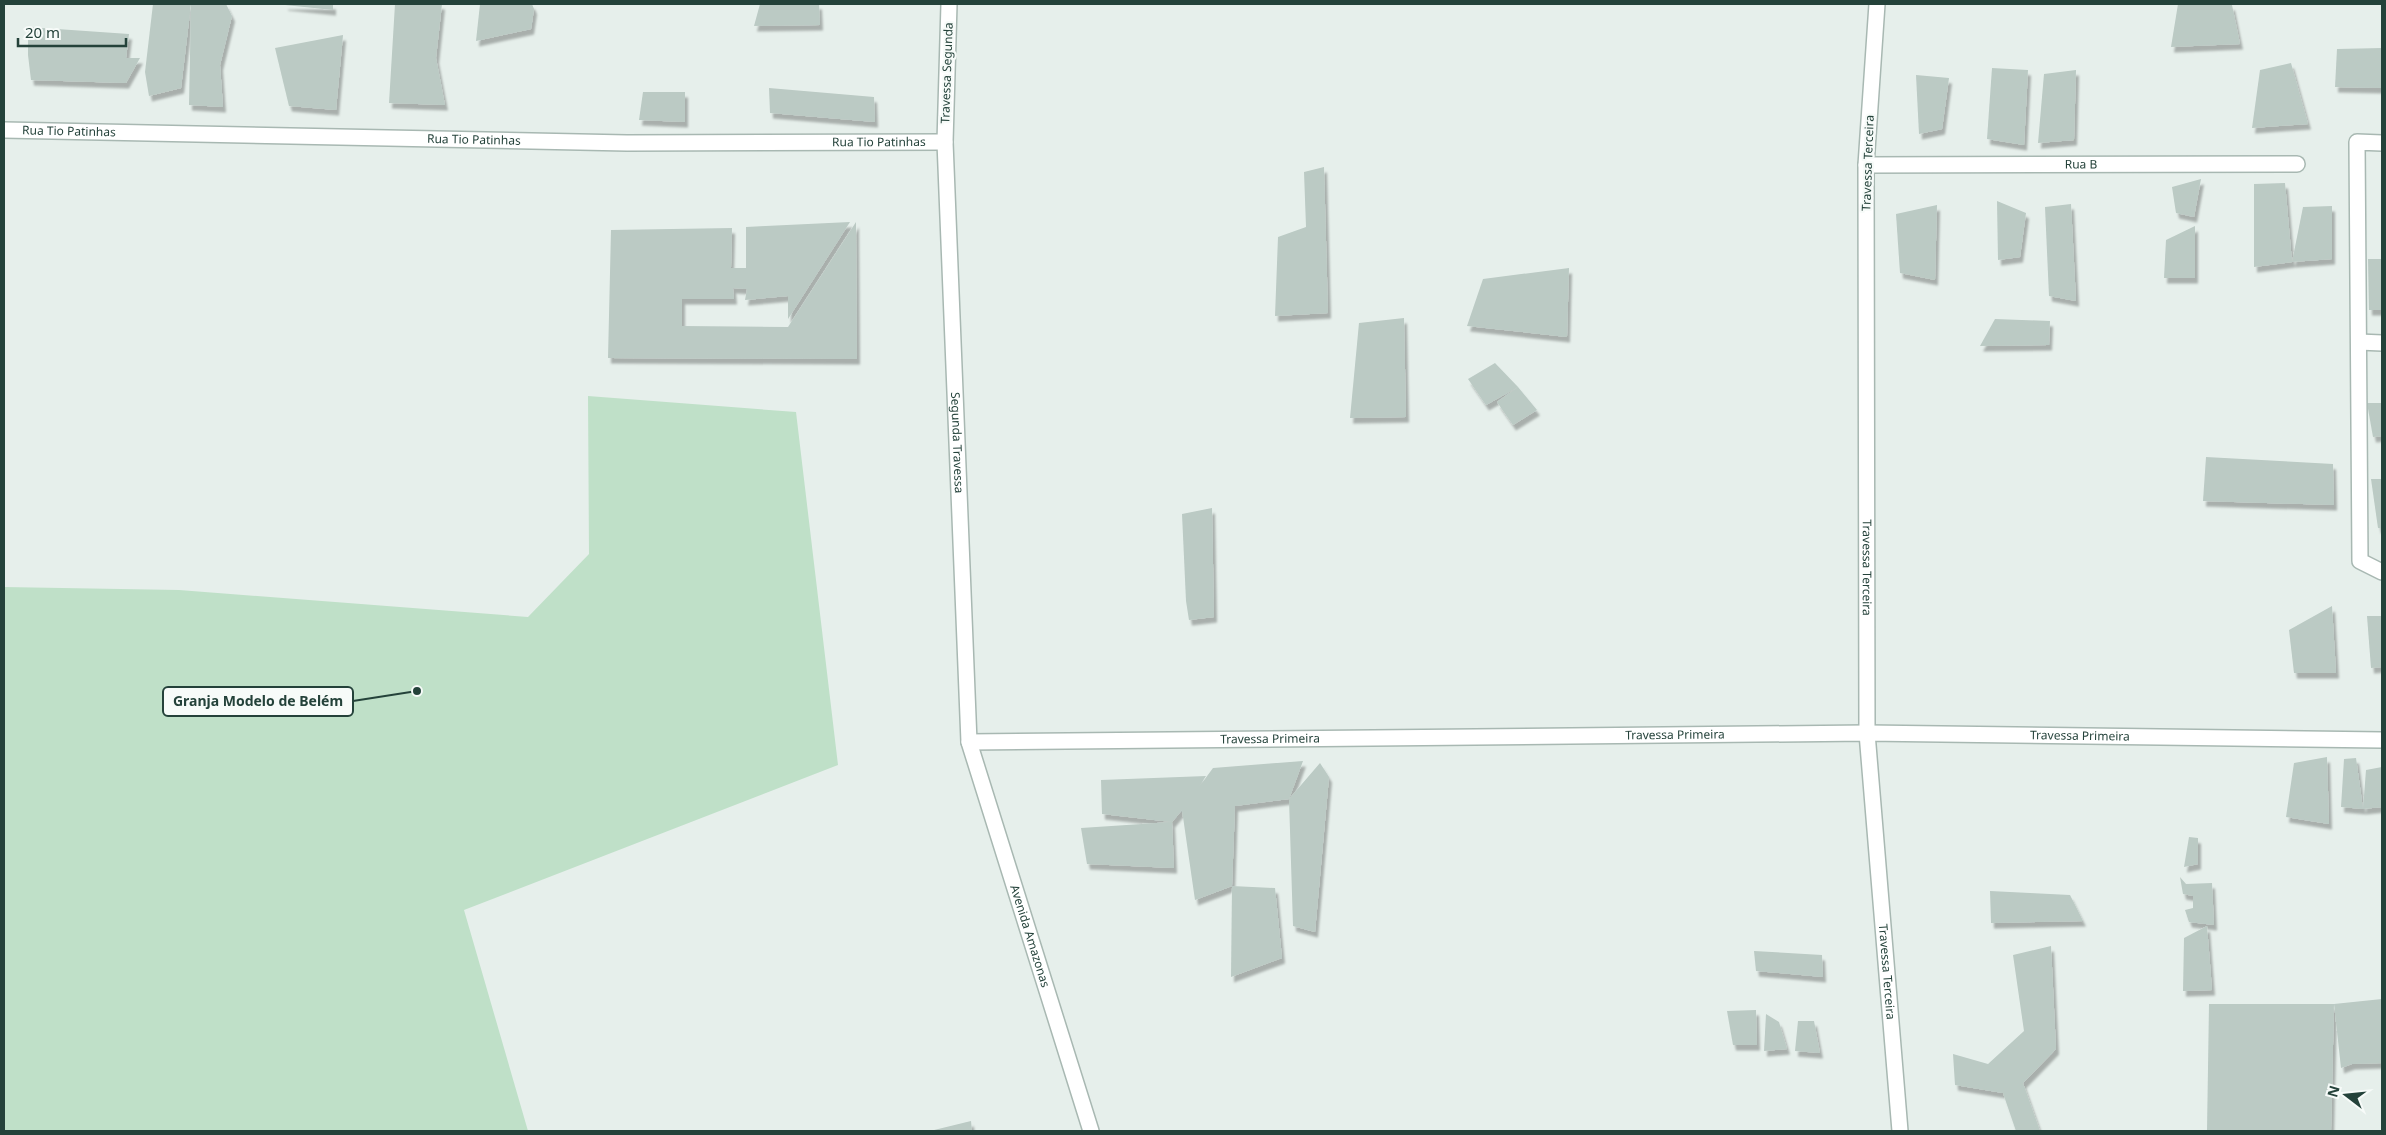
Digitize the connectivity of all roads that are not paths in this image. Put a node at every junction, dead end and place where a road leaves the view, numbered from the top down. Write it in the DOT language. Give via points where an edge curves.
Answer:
graph roads {
  1 [pos="948,4"];
  2 [pos="1878,4"];
  3 [pos="4,130"];
  4 [pos="945,142"];
  5 [pos="2382,143"];
  6 [pos="2297,164"];
  7 [pos="1866,166"];
  8 [pos="2359,342"];
  9 [pos="2382,343"];
  10 [pos="2382,572"];
  11 [pos="1867,733"];
  12 [pos="2382,740"];
  13 [pos="969,742"];
  14 [pos="1091,1131"];
  15 [pos="1900,1131"];
  1 -- 4 [label="street, Travessa Segunda"];
  2 -- 7 [label="street, Travessa Terceira"];
  3 -- 4 [label="street, Rua Tio Patinhas" via="627,142"];
  4 -- 13 [label="street, Segunda Travessa"];
  5 -- 8 [label="street" via="2357,142"];
  6 -- 7 [label="street, Rua B"];
  7 -- 11 [label="street, Travessa Terceira"];
  8 -- 9 [label="street"];
  8 -- 10 [label="street" via="2360,561"];
  11 -- 12 [label="street, Travessa Primeira"];
  11 -- 13 [label="street, Travessa Primeira"];
  11 -- 15 [label="street, Travessa Terceira"];
  13 -- 14 [label="street, Avenida Amazonas"];
}
